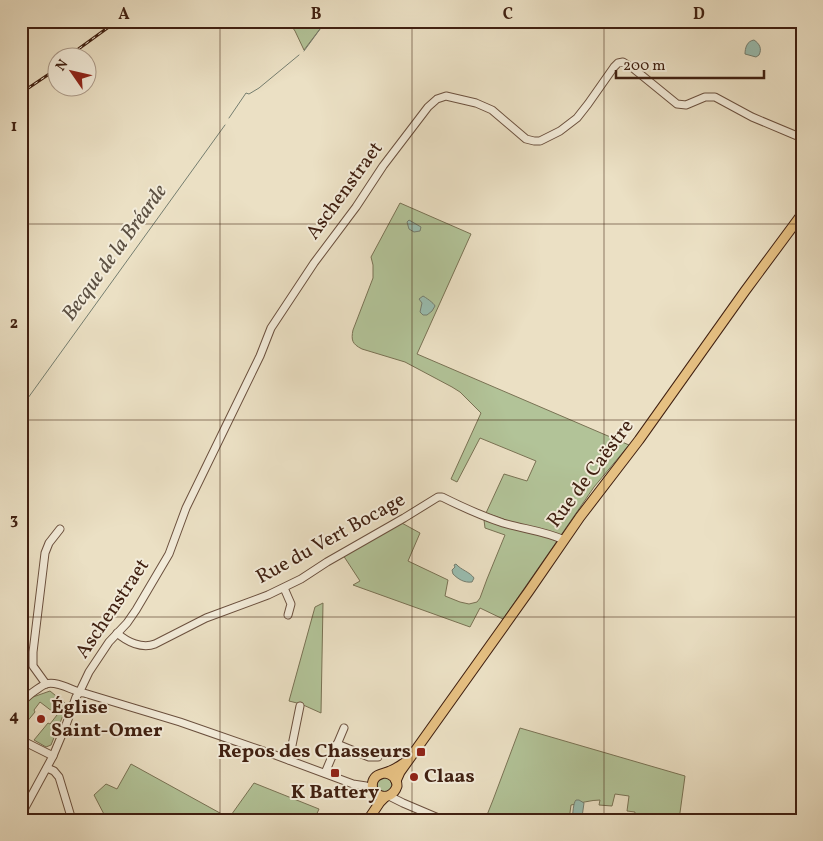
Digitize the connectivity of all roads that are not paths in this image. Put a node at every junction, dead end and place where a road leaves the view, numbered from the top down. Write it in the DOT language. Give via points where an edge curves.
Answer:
graph roads {
  1 [pos="802,138"];
  2 [pos="802,214"];
  3 [pos="60,529"];
  4 [pos="564,540"];
  5 [pos="284,588"];
  6 [pos="288,615"];
  7 [pos="117,633"];
  8 [pos="46,684"];
  9 [pos="79,693"];
  10 [pos="21,704"];
  11 [pos="300,706"];
  12 [pos="344,728"];
  13 [pos="21,740"];
  14 [pos="337,744"];
  15 [pos="53,756"];
  16 [pos="412,756"];
  17 [pos="378,757"];
  18 [pos="289,760"];
  19 [pos="47,768"];
  20 [pos="325,773"];
  21 [pos="381,774"];
  22 [pos="347,781"];
  23 [pos="396,781"];
  24 [pos="374,791"];
  25 [pos="390,795"];
  26 [pos="21,815"];
  27 [pos="370,817"];
  28 [pos="30,820"];
  29 [pos="72,820"];
  30 [pos="443,820"];
  1 -- 7 [label="street, Aschenstraet" via="715,97 679,105 623,62 614,67 574,121 540,141 523,137 495,112 480,104 449,96 434,100 380,170 271,328 187,504 169,554 136,610"];
  2 -- 4 [label="main road, Rue de Caëstre"];
  3 -- 8 [label="street" via="44,553 33,652 33,666"];
  4 -- 5 [label="street, Rue du Vert Bocage" via="497,521 438,497"];
  4 -- 16 [label="main road, Rue de Caëstre"];
  5 -- 6 [label="street" via="291,604"];
  5 -- 7 [label="street, Rue du Vert Bocage" via="206,618 149,646 134,643"];
  7 -- 9 [label="street, Aschenstraet" via="89,672"];
  8 -- 9 [label="street"];
  8 -- 10 [label="street"];
  9 -- 15 [label="street, Aschenstraet"];
  9 -- 18 [label="street" via="174,719"];
  11 -- 18 [label="street"];
  12 -- 14 [label="street"];
  13 -- 15 [label="street"];
  14 -- 17 [label="street" via="369,758"];
  14 -- 20 [label="street"];
  15 -- 19 [label="street, Aschenstraet"];
  16 -- 21 [label="main road, Rue de Caëstre"];
  16 -- 23 [label="main road, Rue de Caëstre"];
  18 -- 20 [label="street"];
  19 -- 26 [label="street, Aschenstraet"];
  19 -- 29 [label="street" via="59,777"];
  20 -- 22 [label="street"];
  21 -- 22 [label="street" via="361,782"];
  21 -- 23 [label="main road" via="392,775"];
  21 -- 24 [label="main road" via="373,782"];
  22 -- 24 [label="street"];
  23 -- 25 [label="main road" via="397,786"];
  24 -- 25 [label="main road" via="380,796"];
  24 -- 27 [label="main road" via="376,802"];
  25 -- 27 [label="main road" via="381,801"];
  25 -- 30 [label="street"];
  26 -- 28 [label="street"];
}
